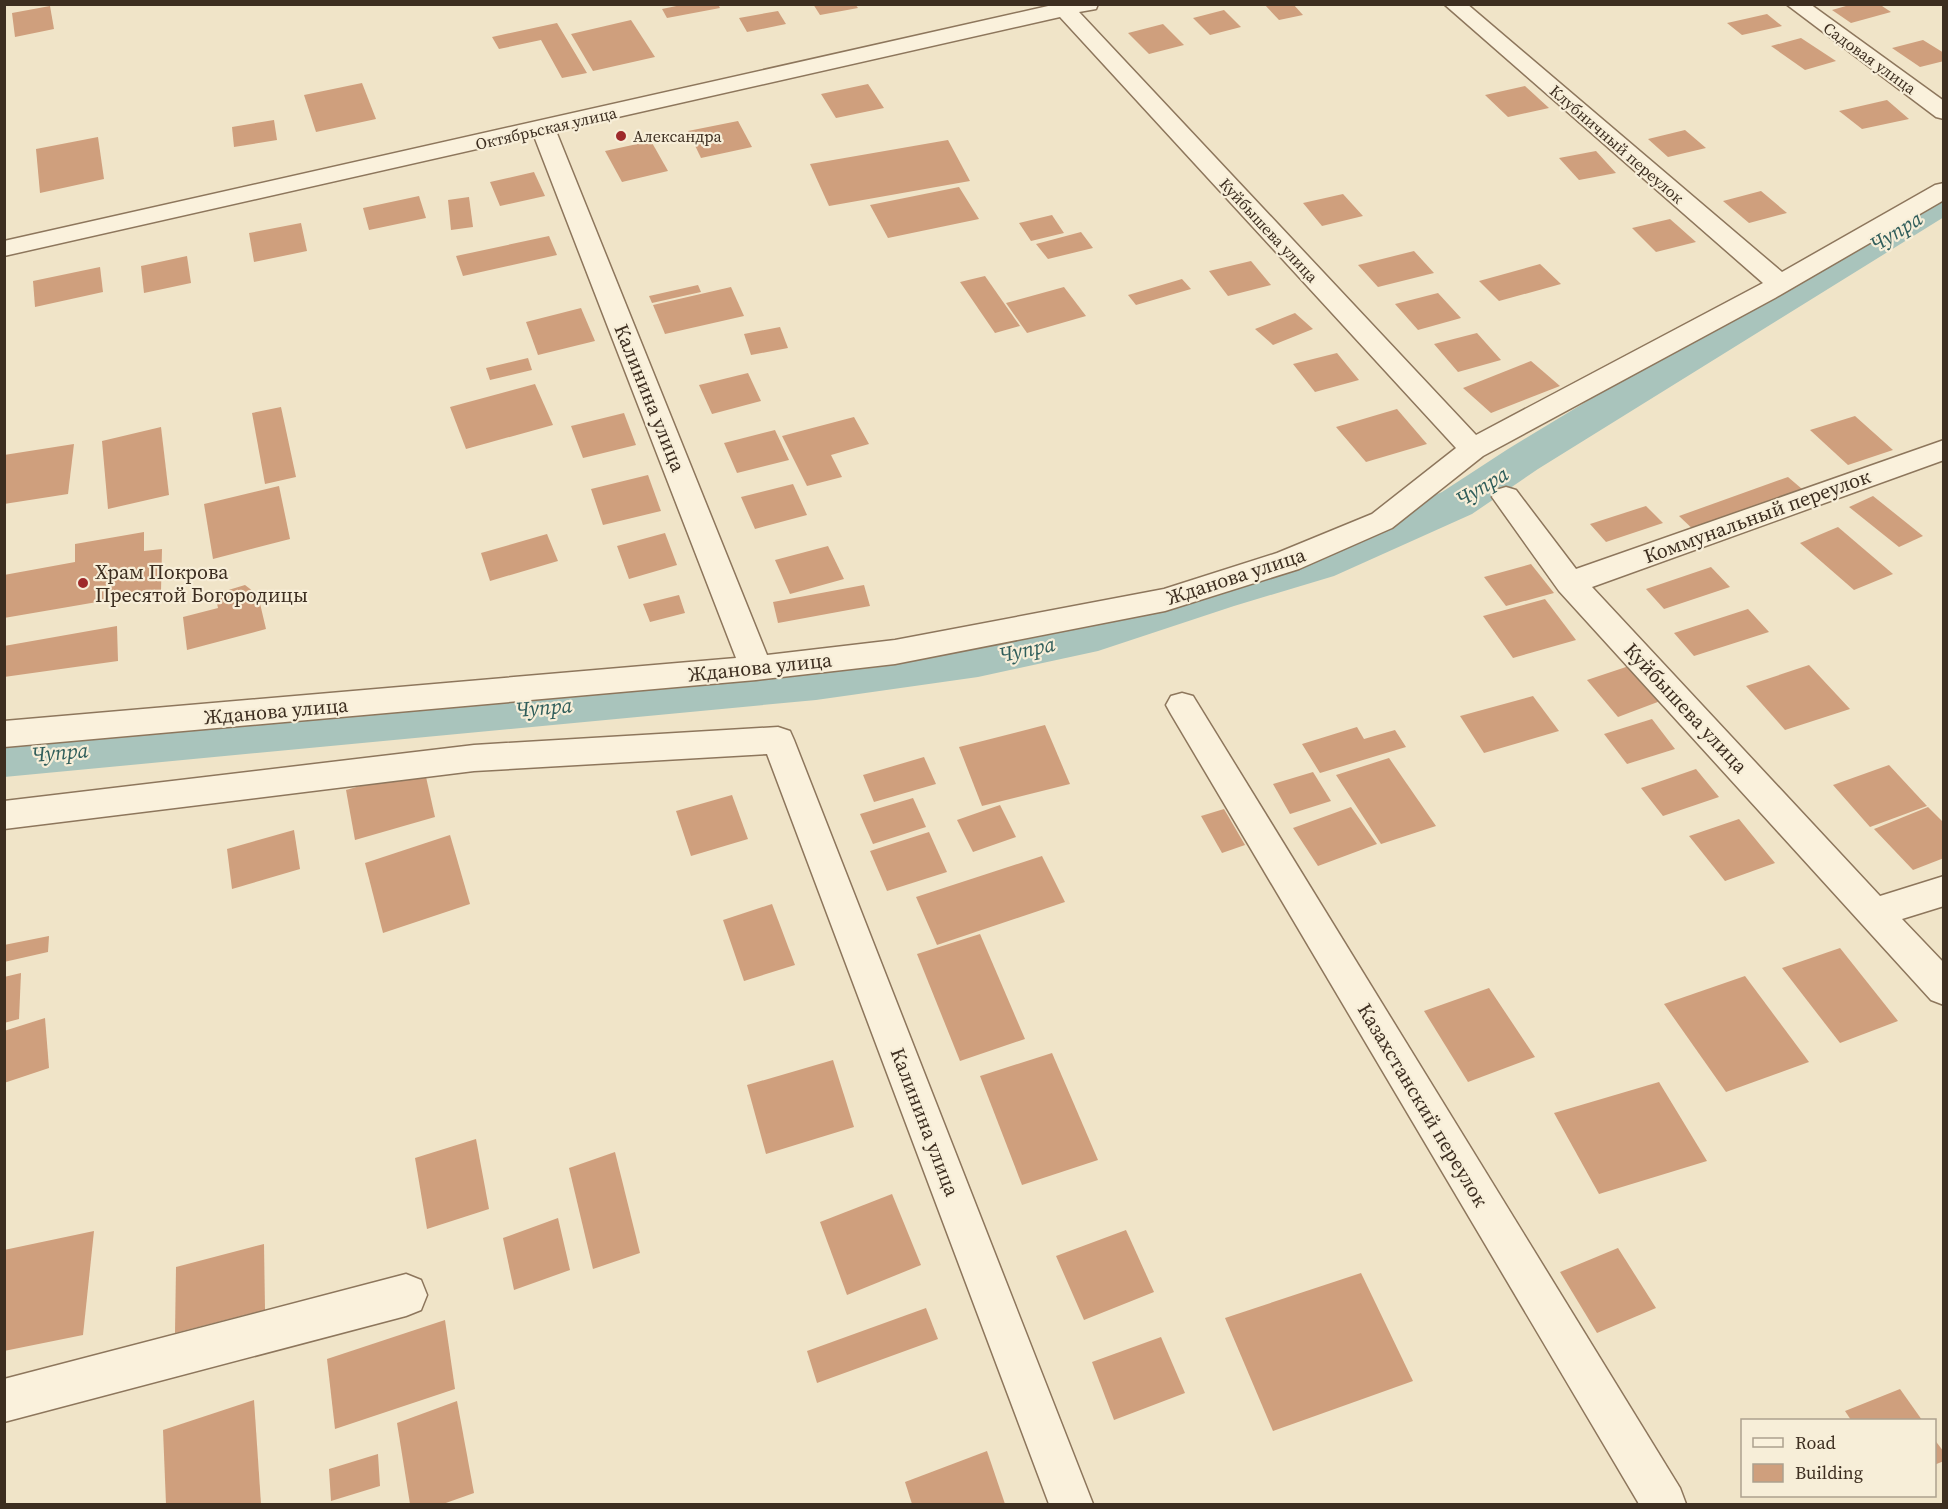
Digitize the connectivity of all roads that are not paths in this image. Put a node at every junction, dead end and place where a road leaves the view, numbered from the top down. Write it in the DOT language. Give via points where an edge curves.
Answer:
graph roads {
  1 [pos="1454,4"];
  2 [pos="1796,4"];
  3 [pos="1076,7"];
  4 [pos="1944,112"];
  5 [pos="543,129"];
  6 [pos="1944,190"];
  7 [pos="4,249"];
  8 [pos="1780,284"];
  9 [pos="1473,449"];
  10 [pos="1944,449"];
  11 [pos="1506,497"];
  12 [pos="1570,583"];
  13 [pos="756,668"];
  14 [pos="1182,705"];
  15 [pos="4,734"];
  16 [pos="4,815"];
  17 [pos="1944,891"];
  18 [pos="1873,913"];
  19 [pos="1944,989"];
  20 [pos="406,1295"];
  21 [pos="4,1401"];
  22 [pos="1071,1504"];
  23 [pos="1664,1504"];
  1 -- 8 [label="street, Клубничный переулок"];
  2 -- 4 [label="street, Садовая улица"];
  3 -- 5 [label="street, Октябрьская улица"];
  3 -- 9 [label="street, Куйбышева улица"];
  5 -- 7 [label="street, Октябрьская улица"];
  5 -- 13 [label="street, Калинина улица"];
  6 -- 8 [label="street, Жданова улица"];
  8 -- 9 [label="street, Жданова улица"];
  9 -- 13 [label="street, Жданова улица" via="1382,521 1288,561 1165,600 895,652"];
  10 -- 12 [label="street, Коммунальный переулок"];
  11 -- 12 [label="street, Куйбышева улица"];
  12 -- 18 [label="street, Куйбышева улица"];
  13 -- 15 [label="street, Жданова улица"];
  14 -- 23 [label="street, Казахстанский переулок"];
  16 -- 22 [label="street, Калинина улица" via="474,758 778,740"];
  17 -- 18 [label="street"];
  18 -- 19 [label="street, Куйбышева улица"];
  20 -- 21 [label="street"];
}
